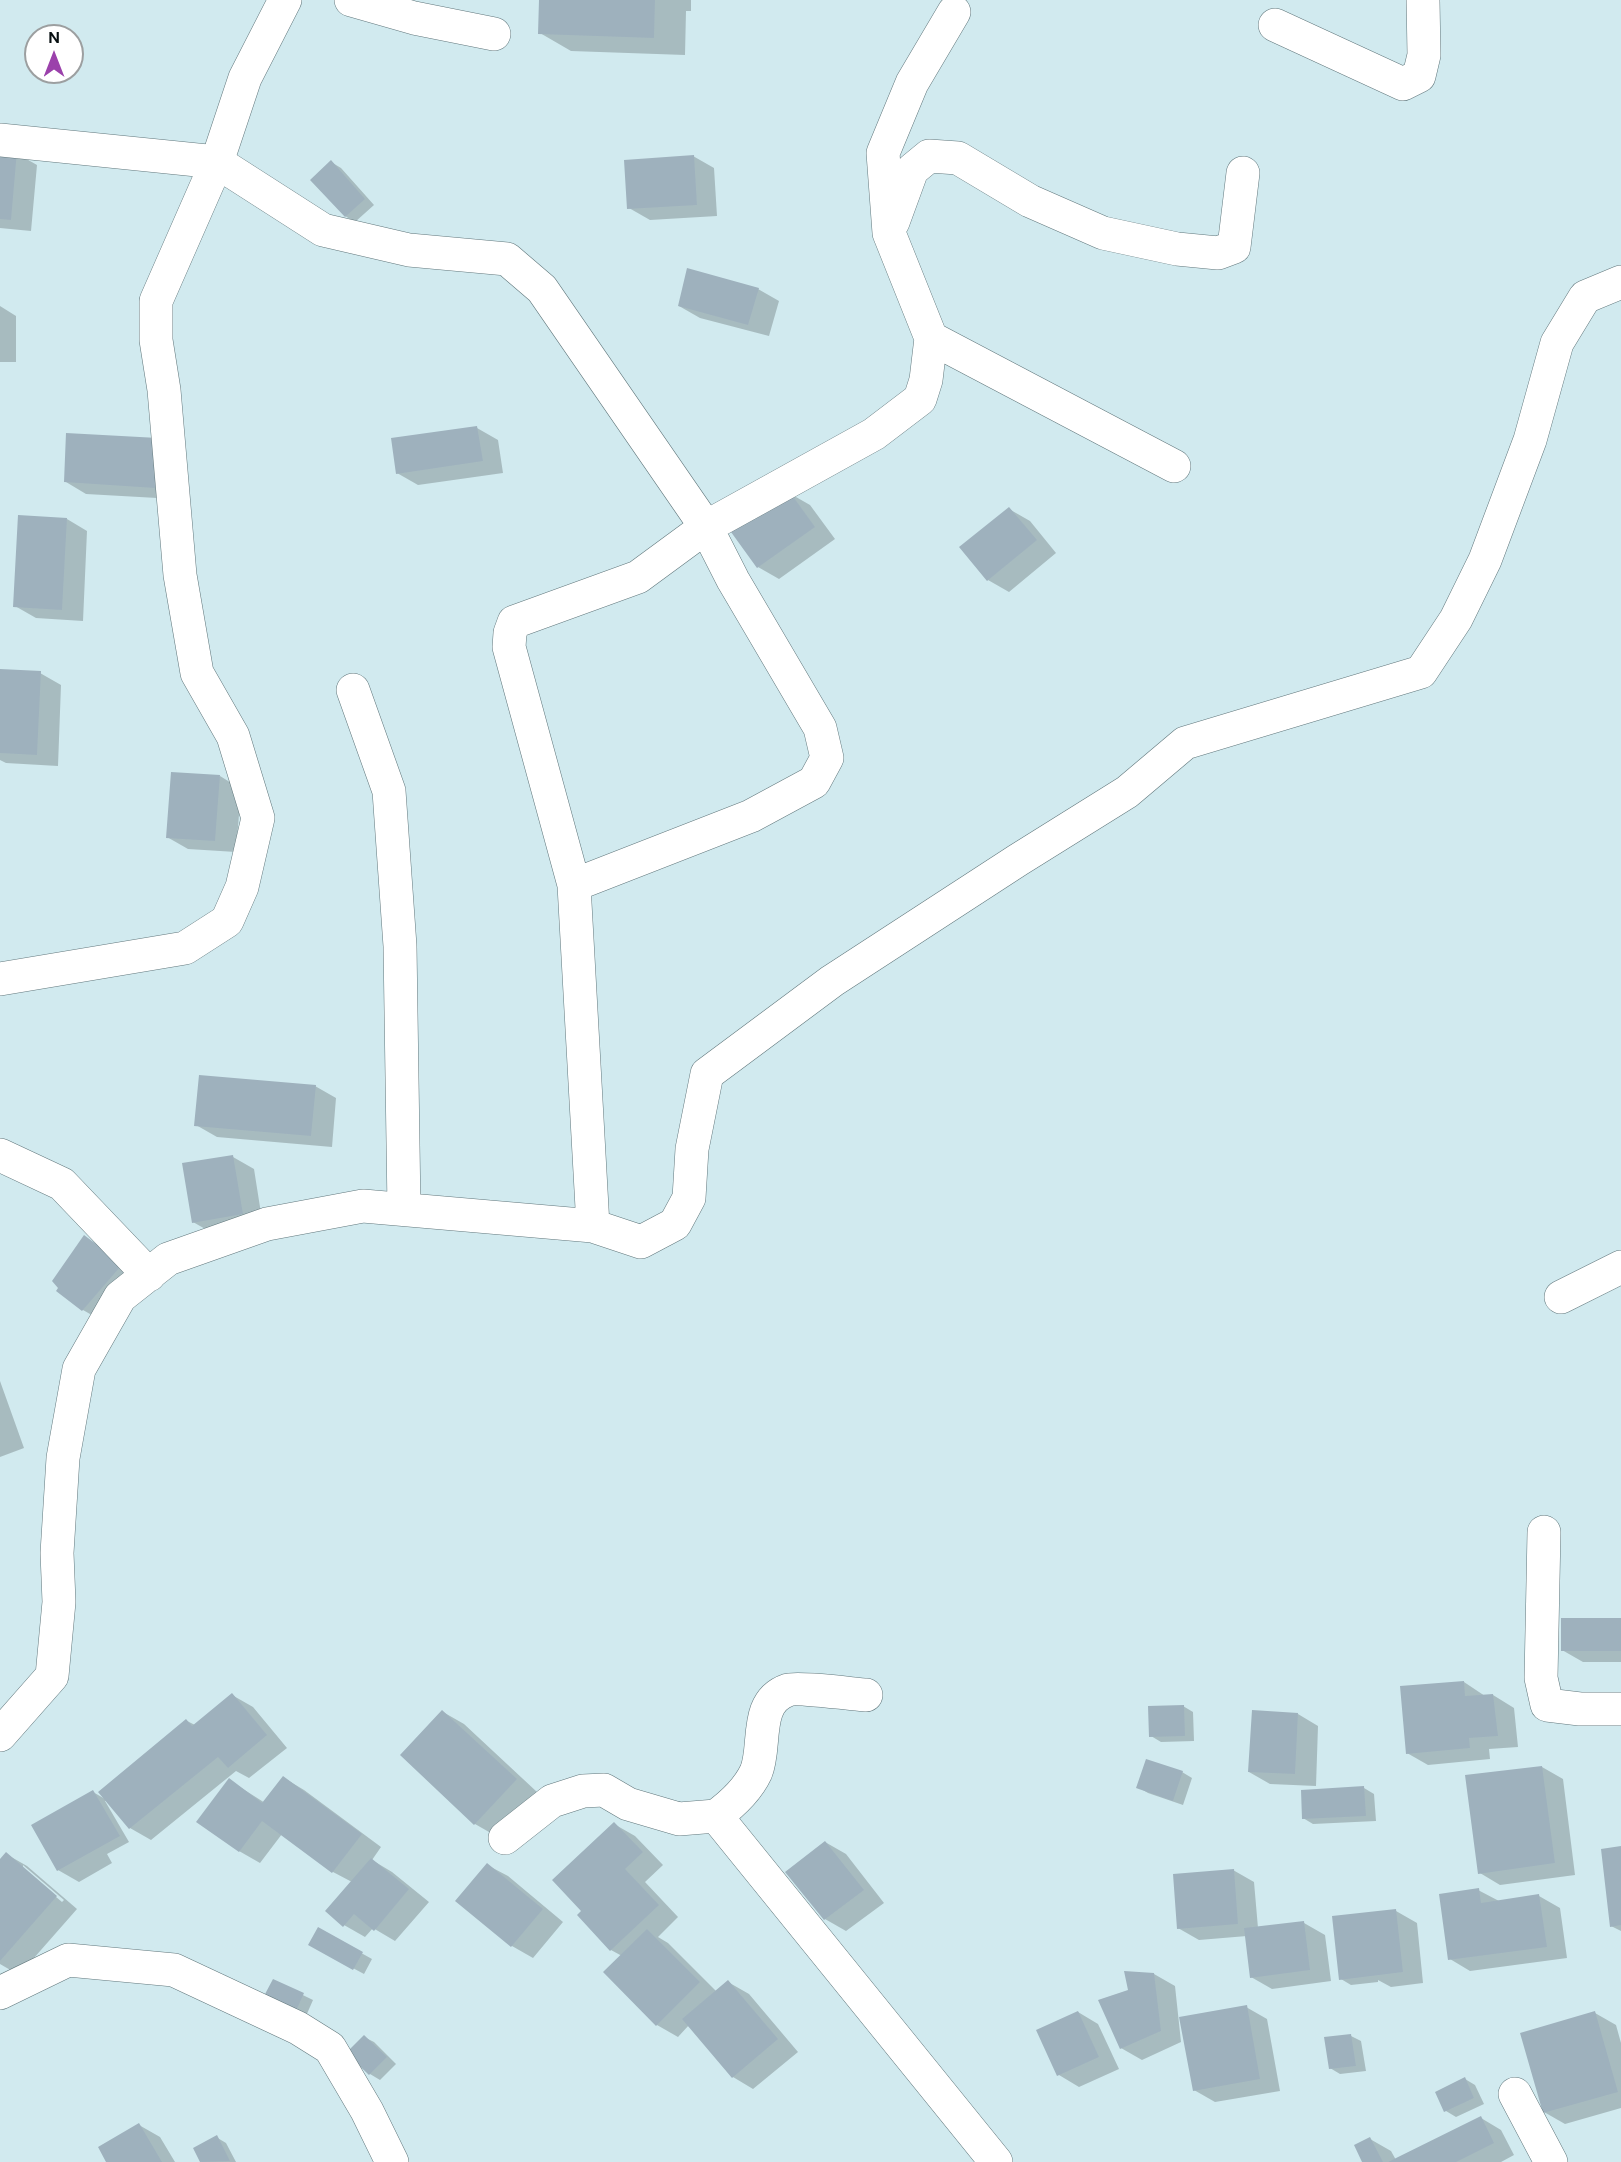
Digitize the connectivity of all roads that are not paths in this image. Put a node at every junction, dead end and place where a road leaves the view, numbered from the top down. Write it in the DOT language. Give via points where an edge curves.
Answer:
graph roads {
  1 [pos="285,0"];
  2 [pos="351,0"];
  3 [pos="1423,0"];
  4 [pos="954,12"];
  5 [pos="1275,25"];
  6 [pos="494,34"];
  7 [pos="0,141"];
  8 [pos="217,162"];
  9 [pos="1243,173"];
  10 [pos="889,233"];
  11 [pos="1621,282"];
  12 [pos="931,338"];
  13 [pos="1174,466"];
  14 [pos="706,526"];
  15 [pos="353,690"];
  16 [pos="574,885"];
  17 [pos="0,979"];
  18 [pos="0,1155"];
  19 [pos="404,1209"];
  20 [pos="593,1226"];
  21 [pos="1621,1267"];
  22 [pos="149,1275"];
  23 [pos="1561,1298"];
  24 [pos="1544,1532"];
  25 [pos="866,1695"];
  26 [pos="1621,1708"];
  27 [pos="0,1735"];
  28 [pos="716,1816"];
  29 [pos="505,1838"];
  30 [pos="0,1993"];
  31 [pos="1515,2094"];
  32 [pos="392,2162"];
  33 [pos="996,2162"];
  34 [pos="1551,2162"];
  1 -- 8 [label="street" via="245,78"];
  2 -- 6 [label="street"];
  3 -- 5 [label="street" via="1424,55 1419,76 1403,84"];
  4 -- 10 [label="street" via="912,82 883,153"];
  7 -- 8 [label="street"];
  8 -- 14 [label="street" via="323,230 409,250 507,260 542,289"];
  8 -- 17 [label="street" via="156,301 156,340 180,575 197,673 233,736 258,818 242,887 227,921 185,948"];
  9 -- 10 [label="street" via="1234,247 1218,253 1177,249 1103,233 1030,201 958,158 929,156 912,170"];
  10 -- 12 [label="street"];
  11 -- 20 [label="street" via="1585,297 1557,343 1530,440 1485,560 1456,619 1421,672 1185,743 1127,792 832,981 707,1074 692,1149 689,1198 675,1224 641,1242"];
  12 -- 13 [label="street"];
  12 -- 14 [label="street" via="920,399 874,434"];
  14 -- 16 [label="street" via="639,578 514,621 509,647"];
  14 -- 16 [label="street" via="733,580 820,728 826,759 814,782 751,816"];
  15 -- 19 [label="street" via="389,791 400,946"];
  16 -- 20 [label="street"];
  18 -- 22 [label="street" via="62,1184"];
  19 -- 20 [label="street"];
  19 -- 22 [label="street" via="363,1206 267,1224 168,1259"];
  21 -- 23 [label="street"];
  22 -- 27 [label="street" via="120,1298 79,1369 63,1458 57,1553 59,1602 52,1676"];
  24 -- 26 [label="street" via="1541,1678 1547,1705"];
  25 -- 28 [label="street" via="789,1689 771,1701 763,1720 756,1771 733,1803"];
  28 -- 29 [label="street" via="679,1819 628,1804 604,1790 583,1791 552,1801"];
  28 -- 33 [label="street"];
  30 -- 32 [label="street" via="68,1960 174,1970 298,2028 330,2048"];
  31 -- 34 [label="street"];
}
